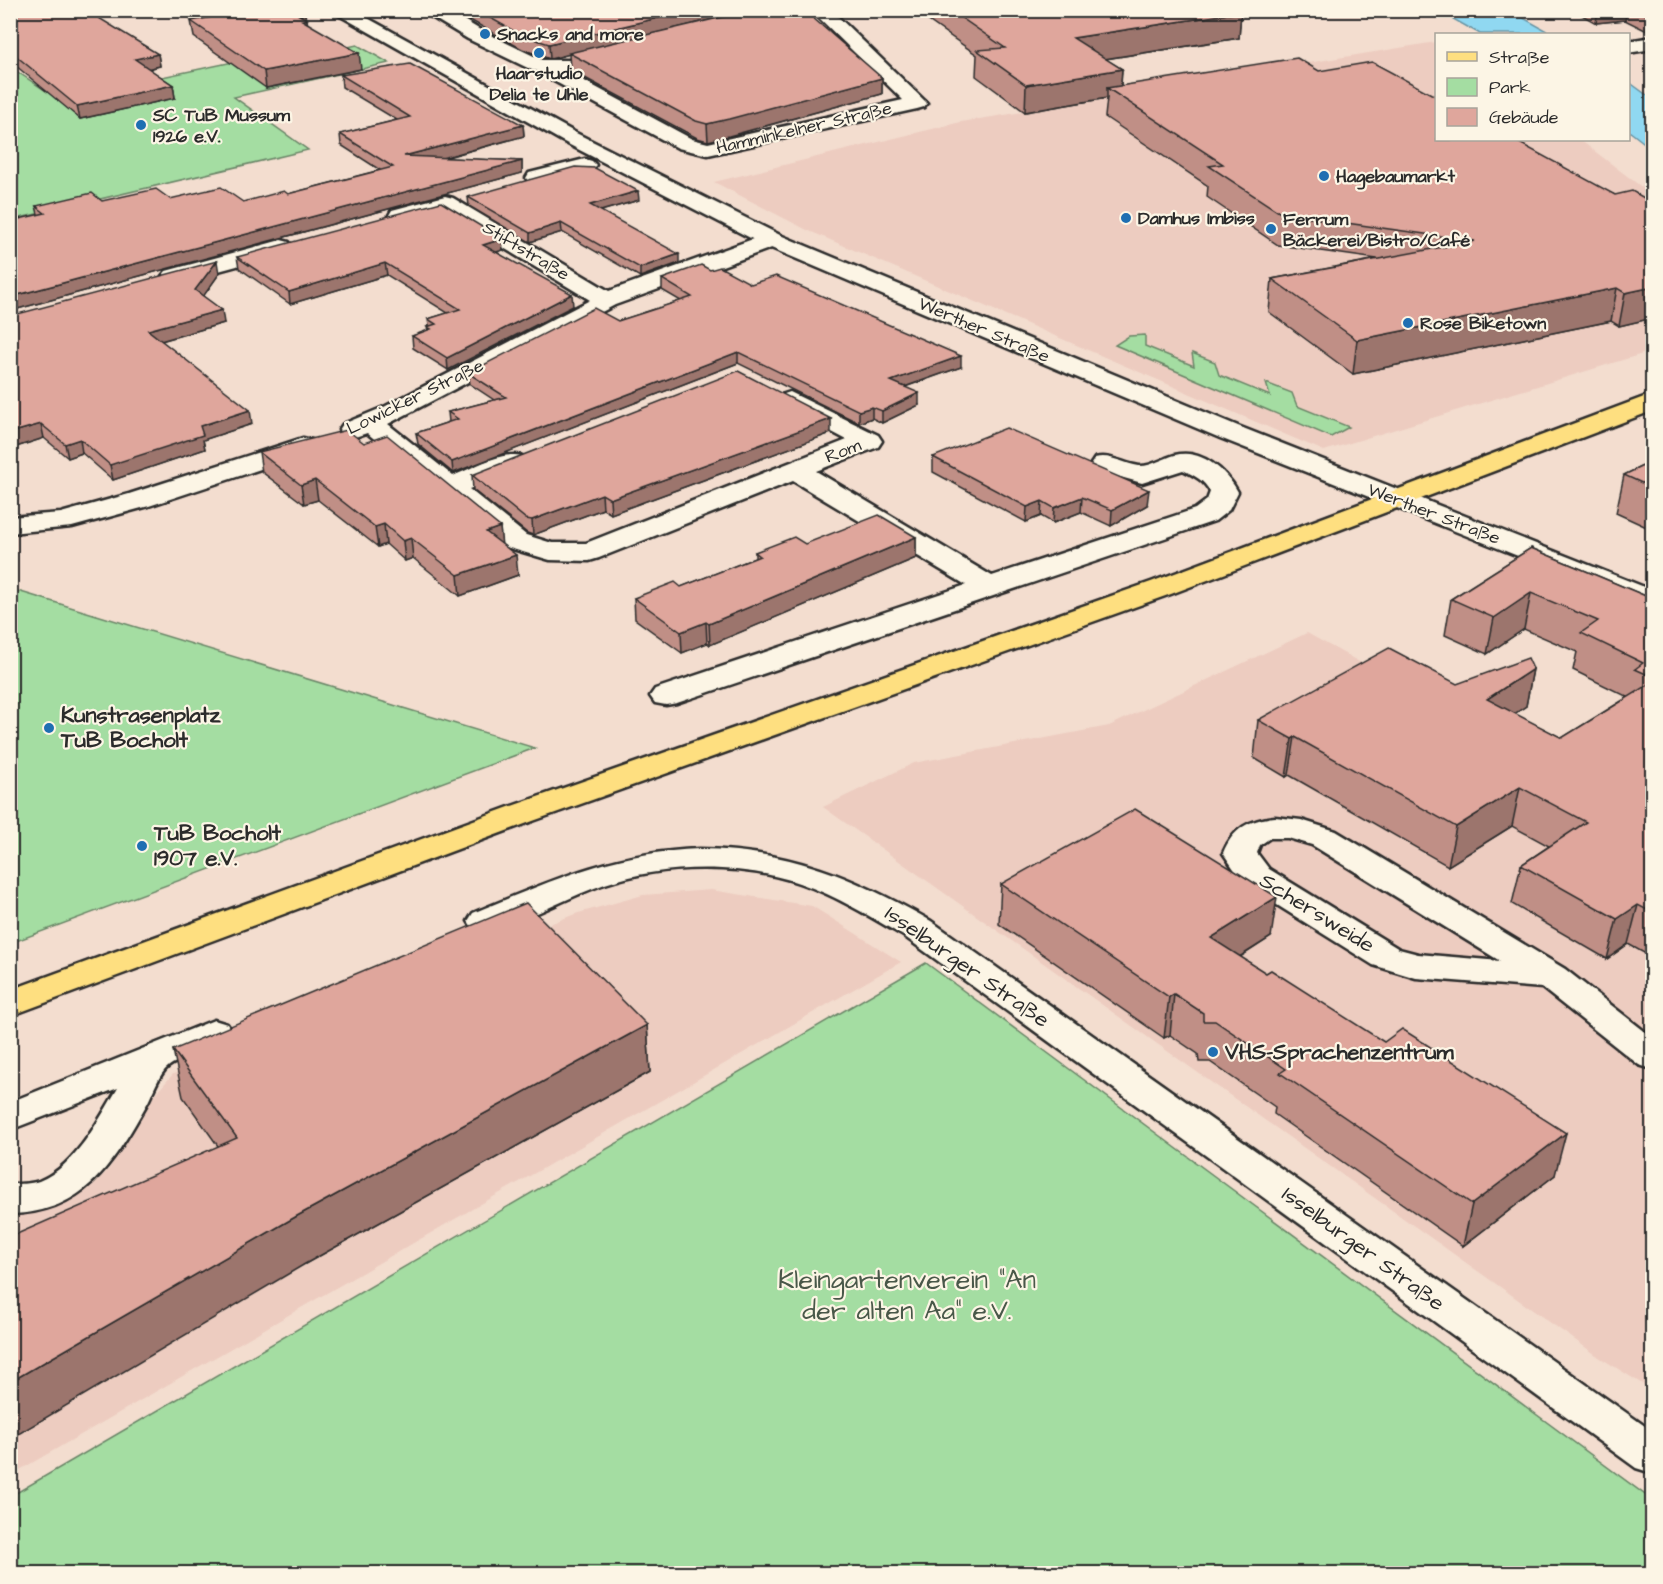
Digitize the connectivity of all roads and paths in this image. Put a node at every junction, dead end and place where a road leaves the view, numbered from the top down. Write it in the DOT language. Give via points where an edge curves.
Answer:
graph roads {
  1 [pos="339,10"];
  2 [pos="438,10"];
  3 [pos="823,14"];
  4 [pos="801,19"];
  5 [pos="1653,43"];
  6 [pos="1630,47"];
  7 [pos="585,60"];
  8 [pos="550,67"];
  9 [pos="585,165"];
  10 [pos="512,185"];
  11 [pos="377,221"];
  12 [pos="772,240"];
  13 [pos="297,243"];
  14 [pos="148,284"];
  15 [pos="607,300"];
  16 [pos="769,389"];
  17 [pos="1653,402"];
  18 [pos="371,423"];
  19 [pos="540,451"];
  20 [pos="1104,465"];
  21 [pos="795,470"];
  22 [pos="451,486"];
  23 [pos="1397,500"];
  24 [pos="10,525"];
  25 [pos="989,588"];
  26 [pos="1653,600"];
  27 [pos="666,696"];
  28 [pos="449,936"];
  29 [pos="1552,977"];
  30 [pos="10,1004"];
  31 [pos="241,1022"];
  32 [pos="1653,1056"];
  33 [pos="154,1058"];
  34 [pos="10,1117"];
  35 [pos="10,1199"];
  36 [pos="1651,1452"];
  1 -- 12 [label="street, Werther Straße" via="569,137"];
  2 -- 8 [label="street, Hamminkelner Straße" via="501,49"];
  3 -- 4 [label="street, Hamminkelner Straße"];
  3 -- 8 [label="street, Hamminkelner Straße" via="917,103 708,150 685,144 559,76"];
  5 -- 6 [label="street"];
  7 -- 8 [label="street, Hamminkelner Straße"];
  9 -- 10 [label="street"];
  11 -- 15 [label="street, Stiftstraße" via="457,200"];
  12 -- 15 [label="street, Lowicker Straße"];
  12 -- 23 [label="street, Werther Straße"];
  13 -- 14 [label="street"];
  15 -- 18 [label="street, Lowicker Straße"];
  16 -- 21 [label="street, Rom" via="869,441"];
  17 -- 23 [label="main road"];
  18 -- 22 [label="street, Rom"];
  18 -- 24 [label="street, Lowicker Straße" via="139,500 62,521"];
  19 -- 22 [label="street"];
  20 -- 25 [label="street" via="1142,475 1184,461 1207,471 1224,492 1219,504 1205,515"];
  21 -- 22 [label="street, Rom" via="589,552 550,551 516,541"];
  21 -- 25 [label="street, Rom"];
  23 -- 26 [label="street, Werther Straße"];
  23 -- 30 [label="main road" via="1161,588 521,814"];
  25 -- 27 [label="street"];
  28 -- 36 [label="street, Isselburger Straße" via="631,866 678,860 737,862 788,870 868,899 918,929"];
  29 -- 29 [label="street, Schersweide" via="1309,832 1276,827 1250,835 1242,843 1240,853 1257,877 1386,957 1416,966"];
  29 -- 32 [label="street, Schersweide"];
  31 -- 33 [label="street"];
  33 -- 34 [label="street"];
  33 -- 35 [label="street" via="82,1172 60,1188 32,1199"];
}
